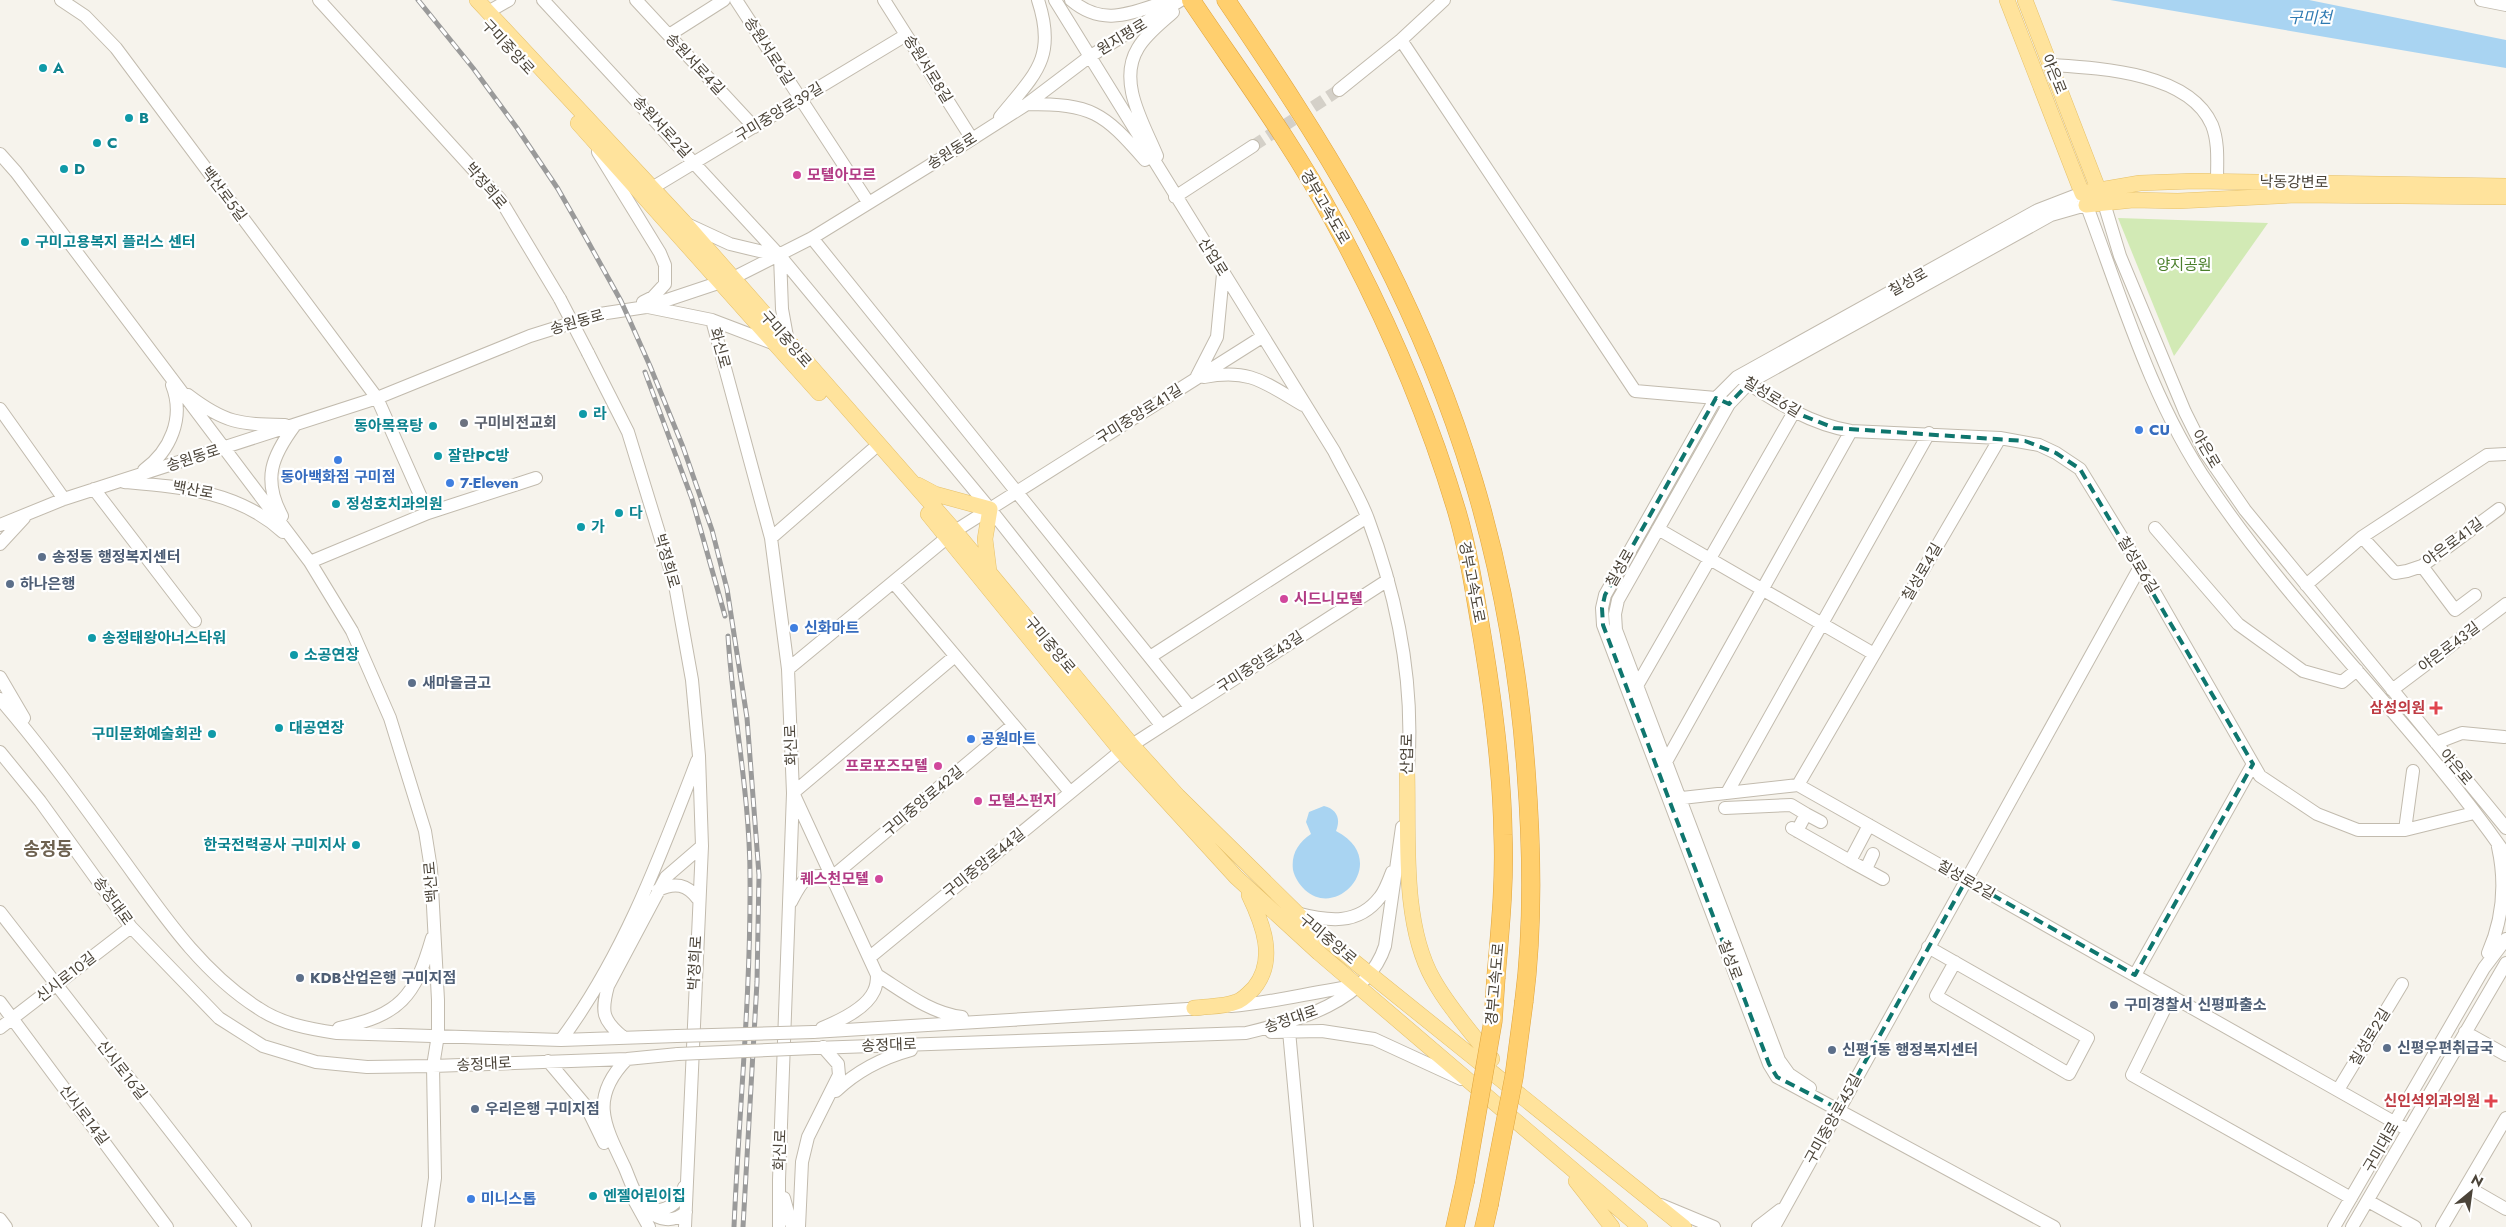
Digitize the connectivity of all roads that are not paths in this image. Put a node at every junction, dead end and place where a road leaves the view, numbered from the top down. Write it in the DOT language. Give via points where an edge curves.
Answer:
graph roads {
  1 [pos="61,0"];
  2 [pos="319,0"];
  3 [pos="465,0"];
  4 [pos="477,0"];
  5 [pos="509,0"];
  6 [pos="543,0"];
  7 [pos="636,0"];
  8 [pos="724,0"];
  9 [pos="736,0"];
  10 [pos="884,0"];
  11 [pos="1038,0"];
  12 [pos="1055,0"];
  13 [pos="1071,0"];
  14 [pos="1171,0"];
  15 [pos="1181,0"];
  16 [pos="1185,0"];
  17 [pos="1191,0"];
  18 [pos="1226,0"];
  19 [pos="1444,0"];
  20 [pos="2007,0"];
  21 [pos="2025,0"];
  22 [pos="2481,0"];
  23 [pos="2506,5"];
  24 [pos="488,12"];
  25 [pos="669,35"];
  26 [pos="906,35"];
  27 [pos="1401,40"];
  28 [pos="1089,58"];
  29 [pos="2049,61"];
  30 [pos="1339,90"];
  31 [pos="801,99"];
  32 [pos="1027,104"];
  33 [pos="993,126"];
  34 [pos="754,127"];
  35 [pos="584,131"];
  36 [pos="972,139"];
  37 [pos="1253,146"];
  38 [pos="0,154"];
  39 [pos="696,162"];
  40 [pos="2217,181"];
  41 [pos="2506,186"];
  42 [pos="652,188"];
  43 [pos="1172,192"];
  44 [pos="2506,196"];
  45 [pos="2084,199"];
  46 [pos="868,202"];
  47 [pos="2104,203"];
  48 [pos="684,222"];
  49 [pos="812,238"];
  50 [pos="780,256"];
  51 [pos="1223,274"];
  52 [pos="727,280"];
  53 [pos="646,307"];
  54 [pos="600,314"];
  55 [pos="712,320"];
  56 [pos="1262,337"];
  57 [pos="782,343"];
  58 [pos="165,372"];
  59 [pos="1737,377"];
  60 [pos="1196,378"];
  61 [pos="1748,384"];
  62 [pos="377,398"];
  63 [pos="1716,398"];
  64 [pos="1728,404"];
  65 [pos="1306,406"];
  66 [pos="0,409"];
  67 [pos="1794,412"];
  68 [pos="296,425"];
  69 [pos="1851,431"];
  70 [pos="1929,433"];
  71 [pos="2000,438"];
  72 [pos="225,448"];
  73 [pos="872,450"];
  74 [pos="2506,454"];
  75 [pos="536,478"];
  76 [pos="119,481"];
  77 [pos="910,481"];
  78 [pos="94,489"];
  79 [pos="1017,492"];
  80 [pos="64,499"];
  81 [pos="990,509"];
  82 [pos="2499,509"];
  83 [pos="29,512"];
  84 [pos="428,514"];
  85 [pos="1367,517"];
  86 [pos="0,520"];
  87 [pos="0,525"];
  88 [pos="2155,528"];
  89 [pos="1658,529"];
  90 [pos="951,534"];
  91 [pos="2362,537"];
  92 [pos="771,538"];
  93 [pos="0,544"];
  94 [pos="299,548"];
  95 [pos="1710,558"];
  96 [pos="310,562"];
  97 [pos="2422,566"];
  98 [pos="2140,567"];
  99 [pos="990,573"];
  100 [pos="1388,580"];
  101 [pos="893,582"];
  102 [pos="2306,585"];
  103 [pos="1763,589"];
  104 [pos="2475,595"];
  105 [pos="2506,604"];
  106 [pos="195,621"];
  107 [pos="1821,623"];
  108 [pos="1874,654"];
  109 [pos="955,656"];
  110 [pos="1150,657"];
  111 [pos="788,669"];
  112 [pos="2357,670"];
  113 [pos="0,677"];
  114 [pos="1638,684"];
  115 [pos="2392,690"];
  116 [pos="0,699"];
  117 [pos="1190,707"];
  118 [pos="1013,725"];
  119 [pos="1161,725"];
  120 [pos="2505,737"];
  121 [pos="2436,744"];
  122 [pos="41,746"];
  123 [pos="1127,748"];
  124 [pos="0,752"];
  125 [pos="699,756"];
  126 [pos="1667,760"];
  127 [pos="2253,764"];
  128 [pos="1408,770"];
  129 [pos="2413,771"];
  130 [pos="1798,785"];
  131 [pos="1070,792"];
  132 [pos="793,793"];
  133 [pos="1727,793"];
  134 [pos="1674,798"];
  135 [pos="1725,808"];
  136 [pos="2474,813"];
  137 [pos="1806,814"];
  138 [pos="1821,822"];
  139 [pos="1869,825"];
  140 [pos="2505,827"];
  141 [pos="2405,830"];
  142 [pos="2494,838"];
  143 [pos="702,846"];
  144 [pos="1873,854"];
  145 [pos="2506,855"];
  146 [pos="1399,859"];
  147 [pos="1850,861"];
  148 [pos="1866,869"];
  149 [pos="832,877"];
  150 [pos="1236,877"];
  151 [pos="1883,879"];
  152 [pos="1966,880"];
  153 [pos="654,887"];
  154 [pos="698,900"];
  155 [pos="790,904"];
  156 [pos="0,912"];
  157 [pos="1296,912"];
  158 [pos="131,927"];
  159 [pos="435,929"];
  160 [pos="2506,939"];
  161 [pos="1928,947"];
  162 [pos="870,957"];
  163 [pos="1955,962"];
  164 [pos="2506,963"];
  165 [pos="1369,974"];
  166 [pos="878,975"];
  167 [pos="2135,975"];
  168 [pos="2477,981"];
  169 [pos="56,984"];
  170 [pos="2402,984"];
  171 [pos="1357,986"];
  172 [pos="2171,996"];
  173 [pos="0,1002"];
  174 [pos="1194,1008"];
  175 [pos="12,1018"];
  176 [pos="980,1020"];
  177 [pos="0,1028"];
  178 [pos="325,1031"];
  179 [pos="1289,1031"];
  180 [pos="813,1032"];
  181 [pos="2465,1032"];
  182 [pos="1246,1033"];
  183 [pos="438,1036"];
  184 [pos="624,1038"];
  185 [pos="561,1040"];
  186 [pos="934,1044"];
  187 [pos="819,1047"];
  188 [pos="2506,1055"];
  189 [pos="627,1058"];
  190 [pos="548,1061"];
  191 [pos="433,1066"];
  192 [pos="1475,1086"];
  193 [pos="2338,1090"];
  194 [pos="1520,1095"];
  195 [pos="828,1098"];
  196 [pos="1839,1109"];
  197 [pos="2506,1118"];
  198 [pos="2395,1123"];
  199 [pos="2408,1130"];
  200 [pos="2502,1134"];
  201 [pos="1557,1156"];
  202 [pos="686,1165"];
  203 [pos="778,1180"];
  204 [pos="2466,1186"];
  205 [pos="2351,1198"];
  206 [pos="2368,1200"];
  207 [pos="1652,1201"];
  208 [pos="1788,1203"];
  209 [pos="641,1207"];
  210 [pos="2506,1209"];
  211 [pos="686,1212"];
  212 [pos="0,1219"];
  213 [pos="792,1225"];
  214 [pos="6,1227"];
  215 [pos="167,1227"];
  216 [pos="244,1227"];
  217 [pos="428,1227"];
  218 [pos="648,1227"];
  219 [pos="666,1227"];
  220 [pos="675,1227"];
  221 [pos="685,1227"];
  222 [pos="779,1227"];
  223 [pos="1307,1227"];
  224 [pos="1455,1227"];
  225 [pos="1484,1227"];
  226 [pos="1612,1227"];
  227 [pos="1640,1227"];
  228 [pos="1684,1227"];
  229 [pos="1714,1227"];
  230 [pos="1758,1227"];
  231 [pos="1774,1227"];
  232 [pos="2054,1227"];
  233 [pos="2334,1227"];
  234 [pos="2352,1227"];
  235 [pos="2415,1227"];
  236 [pos="2442,1227"];
  1 -- 62 [label="street, 백산로5길" via="85,16 116,48"];
  2 -- 125 [label="street, 박정희로, bridge" via="500,199 560,300 628,432 675,585 692,680"];
  3 -- 35 [label="main road, 구미중앙로"];
  4 -- 24 [label="main road, 구미중앙로"];
  5 -- 24 [label="street"];
  6 -- 39 [label="street, 송원서로2길"];
  7 -- 25 [label="street, 송원서로4길"];
  8 -- 25 [label="street"];
  9 -- 31 [label="street, 송원서로6길"];
  10 -- 26 [label="street, 송원서로8길"];
  11 -- 33 [label="street" via="1045,20 1043,58 1027,85"];
  12 -- 28 [label="street, 산업로"];
  13 -- 14 [label="street" via="1094,14 1112,17"];
  15 -- 28 [label="street, 원지평로"];
  16 -- 43 [label="street" via="1138,47 1130,74 1133,94"];
  17 -- 224 [label="highway, 경부고속도로, bridge" via="1301,165 1369,287 1434,443 1457,513 1473,580 1500,754 1504,838 1493,1021"];
  18 -- 225 [label="highway, 경부고속도로, bridge" via="1323,149 1397,284 1432,360 1457,427 1480,498 1500,578 1522,718 1532,843 1529,963 1514,1077"];
  19 -- 27 [label="street"];
  20 -- 45 [label="main road, 야은로"];
  21 -- 29 [label="main road, 야은로"];
  22 -- 23 [label="street"];
  24 -- 42 [label="main road, 구미중앙로"];
  25 -- 34 [label="street, 송원서로4길"];
  26 -- 31 [label="street, 구미중앙로39길"];
  26 -- 36 [label="street, 송원서로8길"];
  27 -- 30 [label="street"];
  27 -- 63 [label="street" via="1635,391"];
  28 -- 32 [label="street, 송원동로"];
  28 -- 43 [label="street, 산업로"];
  29 -- 40 [label="street" via="2132,73 2188,97 2211,124 2218,151"];
  29 -- 47 [label="main road, 야은로"];
  31 -- 34 [label="street, 구미중앙로39길"];
  31 -- 46 [label="street, 송원서로6길"];
  32 -- 33 [label="street, 송원동로"];
  32 -- 43 [label="street" via="1071,106 1106,119"];
  33 -- 36 [label="street, 송원동로"];
  34 -- 39 [label="street, 구미중앙로39길"];
  35 -- 52 [label="main road, 구미중앙로"];
  35 -- 54 [label="street" via="660,254 666,275 665,284 653,297"];
  36 -- 46 [label="street, 송원동로"];
  37 -- 43 [label="street"];
  38 -- 58 [label="street, 백산로"];
  39 -- 42 [label="street, 구미중앙로39길"];
  39 -- 50 [label="street, 송원서로2길"];
  40 -- 41 [label="main road, 낙동강변로"];
  40 -- 45 [label="main road, 낙동강변로" via="2140,183"];
  42 -- 48 [label="main road, 구미중앙로"];
  43 -- 51 [label="street, 산업로"];
  44 -- 47 [label="main road, 낙동강변로" via="2296,195"];
  45 -- 47 [label="main road, 낙동강변로"];
  45 -- 59 [label="street, 칠성로" via="2038,210"];
  45 -- 61 [label="street, 칠성로"];
  45 -- 112 [label="street, 야은로" via="2142,355 2182,443 2238,526"];
  46 -- 49 [label="street, 송원동로"];
  47 -- 102 [label="street, 야은로" via="2120,256 2205,452 2245,510"];
  48 -- 50 [label="street" via="730,244"];
  48 -- 52 [label="main road, 구미중앙로"];
  49 -- 50 [label="street, 송원동로"];
  49 -- 79 [label="street"];
  50 -- 52 [label="street, 송원동로"];
  50 -- 57 [label="street"];
  50 -- 81 [label="street"];
  51 -- 56 [label="street, 산업로"];
  51 -- 60 [label="street" via="1217,337"];
  52 -- 53 [label="street, 송원동로"];
  52 -- 57 [label="main road, 구미중앙로"];
  53 -- 54 [label="street, 송원동로"];
  53 -- 55 [label="street"];
  54 -- 62 [label="street, 송원동로" via="530,336"];
  55 -- 57 [label="street"];
  55 -- 92 [label="street, 화신로"];
  56 -- 60 [label="street, 구미중앙로41길"];
  56 -- 65 [label="street, 산업로"];
  57 -- 73 [label="main road, 구미중앙로"];
  57 -- 77 [label="main road, 구미중앙로"];
  58 -- 68 [label="street, 백산로" via="186,393 225,419 244,424"];
  58 -- 72 [label="street, 백산로"];
  58 -- 76 [label="street, 백산로" via="176,400 175,428 170,441 162,455 143,471"];
  59 -- 61 [label="street, 칠성로6길"];
  59 -- 63 [label="street, 칠성로"];
  60 -- 65 [label="street" via="1243,374"];
  60 -- 79 [label="street, 구미중앙로41길"];
  61 -- 64 [label="street, 칠성로"];
  61 -- 67 [label="street, 칠성로6길"];
  62 -- 68 [label="street, 송원동로"];
  62 -- 84 [label="street"];
  63 -- 64 [label="street"];
  63 -- 134 [label="street, 칠성로" via="1605,594 1602,608 1603,625"];
  64 -- 89 [label="street, 칠성로"];
  65 -- 85 [label="street, 산업로" via="1334,451"];
  66 -- 80 [label="street"];
  67 -- 69 [label="street, 칠성로6길" via="1813,421"];
  67 -- 95 [label="street"];
  68 -- 72 [label="street, 송원동로"];
  68 -- 94 [label="street, 백산로" via="280,445 271,475 278,508"];
  69 -- 70 [label="street, 칠성로6길"];
  69 -- 103 [label="street"];
  70 -- 71 [label="street, 칠성로6길"];
  70 -- 107 [label="street"];
  71 -- 98 [label="street, 칠성로6길" via="2039,445 2080,470"];
  71 -- 108 [label="street, 칠성로4길"];
  72 -- 76 [label="street, 송원동로"];
  72 -- 94 [label="street, 백산로"];
  73 -- 90 [label="main road, 구미중앙로"];
  73 -- 92 [label="street"];
  74 -- 91 [label="street" via="2487,455"];
  75 -- 84 [label="street"];
  76 -- 78 [label="street, 송원동로"];
  76 -- 94 [label="street, 백산로" via="186,488 221,496 277,527"];
  77 -- 81 [label="main road" via="935,494"];
  77 -- 90 [label="main road, 구미중앙로"];
  78 -- 80 [label="street, 송원동로"];
  78 -- 106 [label="street"];
  79 -- 81 [label="street, 구미중앙로41길"];
  79 -- 110 [label="street"];
  80 -- 83 [label="street, 송원동로"];
  81 -- 90 [label="street, 구미중앙로41길"];
  81 -- 99 [label="main road" via="985,538"];
  81 -- 119 [label="street"];
  82 -- 97 [label="street, 야은로41길"];
  83 -- 86 [label="street"];
  83 -- 87 [label="street, 송원동로"];
  83 -- 93 [label="street"];
  84 -- 96 [label="street"];
  85 -- 100 [label="street, 산업로"];
  85 -- 110 [label="street"];
  88 -- 112 [label="street" via="2238,624 2303,671 2342,682"];
  89 -- 95 [label="street"];
  89 -- 114 [label="street, 칠성로" via="1618,600 1614,614 1616,630"];
  90 -- 99 [label="main road, 구미중앙로"];
  90 -- 101 [label="street"];
  90 -- 123 [label="main road, 구미중앙로"];
  91 -- 97 [label="street, 야은로41길" via="2395,573"];
  91 -- 102 [label="street"];
  92 -- 111 [label="street, 화신로"];
  94 -- 96 [label="street, 백산로"];
  95 -- 103 [label="street"];
  95 -- 114 [label="street"];
  96 -- 159 [label="street, 백산로" via="352,631 390,718 425,831"];
  97 -- 104 [label="street" via="2455,610"];
  98 -- 127 [label="street, 칠성로6길"];
  98 -- 152 [label="street, 구미중앙로45길"];
  99 -- 123 [label="main road, 구미중앙로"];
  100 -- 117 [label="street, 구미중앙로43길"];
  100 -- 128 [label="street, 산업로" via="1405,660"];
  101 -- 109 [label="street"];
  101 -- 111 [label="street"];
  102 -- 115 [label="street, 야은로"];
  103 -- 107 [label="street"];
  103 -- 126 [label="street"];
  105 -- 115 [label="street, 야은로43길"];
  107 -- 108 [label="street"];
  107 -- 133 [label="street"];
  108 -- 130 [label="street"];
  109 -- 118 [label="street"];
  109 -- 132 [label="street"];
  110 -- 117 [label="street"];
  111 -- 132 [label="street, 화신로"];
  112 -- 136 [label="street, 야은로"];
  113 -- 122 [label="street"];
  114 -- 126 [label="street, 칠성로"];
  115 -- 121 [label="street, 야은로"];
  116 -- 122 [label="street, 송정대로"];
  117 -- 119 [label="street, 구미중앙로43길"];
  118 -- 131 [label="street"];
  118 -- 149 [label="street, 구미중앙로42길"];
  119 -- 123 [label="street, 구미중앙로43길"];
  120 -- 121 [label="street" via="2462,733"];
  121 -- 140 [label="street, 야은로"];
  122 -- 178 [label="street, 송정대로" via="148,895 201,962 259,1009 300,1027"];
  123 -- 131 [label="street, 구미중앙로44길"];
  123 -- 150 [label="main road, 구미중앙로"];
  123 -- 157 [label="main road, 구미중앙로"];
  124 -- 158 [label="street, 송정대로" via="40,801"];
  125 -- 143 [label="street, 박정희로"];
  125 -- 153 [label="street"];
  126 -- 134 [label="street, 칠성로"];
  127 -- 141 [label="street, 칠성로6길" via="2260,776 2317,814 2358,830"];
  127 -- 167 [label="street"];
  128 -- 146 [label="street, 산업로"];
  128 -- 194 [label="main road" via="1410,903 1423,952 1433,978 1455,1011"];
  129 -- 141 [label="street"];
  130 -- 133 [label="street"];
  130 -- 139 [label="street, 칠성로2길"];
  131 -- 162 [label="street, 구미중앙로44길"];
  132 -- 149 [label="street"];
  132 -- 155 [label="street, 화신로"];
  133 -- 134 [label="street"];
  134 -- 196 [label="street, 칠성로" via="1769,1064 1777,1077"];
  135 -- 137 [label="street" via="1791,805"];
  136 -- 141 [label="street, 칠성로6길"];
  136 -- 142 [label="street, 야은로"];
  137 -- 138 [label="street"];
  137 -- 147 [label="street" via="1794,830"];
  139 -- 147 [label="street"];
  139 -- 152 [label="street, 칠성로2길"];
  142 -- 145 [label="street, 야은로"];
  142 -- 168 [label="street" via="2501,856 2504,879 2503,915"];
  143 -- 153 [label="street" via="680,856 663,869"];
  143 -- 154 [label="street, 박정희로"];
  144 -- 148 [label="street"];
  146 -- 157 [label="street" via="1380,897 1363,912 1337,920"];
  146 -- 165 [label="street, 산업로" via="1385,946 1381,959"];
  147 -- 148 [label="street"];
  148 -- 151 [label="street"];
  149 -- 155 [label="street" via="812,876 802,881"];
  149 -- 162 [label="street"];
  150 -- 171 [label="main road, 구미중앙로"];
  150 -- 174 [label="main road" via="1261,920 1267,954 1265,970 1249,994 1237,1002"];
  152 -- 161 [label="street, 구미중앙로45길"];
  152 -- 167 [label="street, 칠성로2길"];
  153 -- 154 [label="street" via="682,886"];
  153 -- 184 [label="street" via="603,1003 604,1015"];
  153 -- 185 [label="street" via="586,1006"];
  154 -- 202 [label="street, 박정희로"];
  155 -- 203 [label="street, 화신로"];
  156 -- 169 [label="street, 신시로16길"];
  157 -- 165 [label="main road, 구미중앙로"];
  158 -- 169 [label="street, 신시로10길"];
  158 -- 191 [label="street, 송정대로" via="219,1018 263,1046 316,1062"];
  159 -- 178 [label="street" via="424,966 412,990 400,1003 368,1022"];
  159 -- 183 [label="street, 백산로"];
  160 -- 168 [label="street, 구미대로"];
  161 -- 163 [label="street"];
  161 -- 196 [label="street, 구미중앙로45길"];
  162 -- 166 [label="street"];
  163 -- 163 [label="street" via="2088,1038 2070,1074 1936,996"];
  164 -- 181 [label="street, 구미대로"];
  165 -- 171 [label="street, 산업로"];
  165 -- 194 [label="main road, 구미중앙로"];
  166 -- 176 [label="street" via="937,1011"];
  166 -- 180 [label="street" via="874,992 866,1002 836,1022"];
  167 -- 172 [label="street, 칠성로2길"];
  168 -- 198 [label="street, 구미대로"];
  169 -- 175 [label="street, 신시로10길"];
  169 -- 216 [label="street, 신시로16길"];
  170 -- 193 [label="street, 칠성로2길"];
  171 -- 174 [label="street, 송정대로" via="1320,990 1267,1003"];
  171 -- 182 [label="street, 송정대로" via="1316,1012"];
  171 -- 192 [label="main road, 구미중앙로"];
  172 -- 193 [label="street, 칠성로2길"];
  172 -- 205 [label="street" via="2132,1075"];
  173 -- 175 [label="street, 신시로14길"];
  174 -- 176 [label="street, 송정대로"];
  175 -- 177 [label="street, 신시로10길"];
  175 -- 215 [label="street, 신시로14길"];
  176 -- 180 [label="street, 송정대로"];
  178 -- 183 [label="street, 송정대로"];
  179 -- 182 [label="street"];
  179 -- 192 [label="street" via="1322,1031 1374,1039"];
  179 -- 223 [label="street"];
  180 -- 184 [label="street, 송정대로, bridge"];
  181 -- 188 [label="street"];
  181 -- 199 [label="street, 구미대로"];
  182 -- 186 [label="street, 송정대로"];
  183 -- 185 [label="street, 송정대로"];
  183 -- 191 [label="street, 백산로"];
  184 -- 185 [label="street, 송정대로"];
  186 -- 187 [label="street, 송정대로"];
  186 -- 195 [label="street" via="896,1054 860,1070"];
  187 -- 189 [label="street, 송정대로, bridge"];
  187 -- 195 [label="street" via="838,1064 839,1075"];
  189 -- 190 [label="street, 송정대로"];
  189 -- 209 [label="street" via="613,1072 602,1101 606,1130"];
  190 -- 191 [label="street, 송정대로"];
  190 -- 209 [label="street" via="586,1106"];
  191 -- 217 [label="street, 백산로" via="435,1178"];
  192 -- 201 [label="main road, 구미중앙로"];
  193 -- 198 [label="street, 칠성로2길"];
  194 -- 207 [label="main road, 구미중앙로"];
  195 -- 213 [label="street" via="808,1136"];
  196 -- 208 [label="street, 구미중앙로45길"];
  196 -- 232 [label="street, 칠성로"];
  197 -- 200 [label="street"];
  198 -- 199 [label="street, 칠성로2길"];
  198 -- 205 [label="street, 구미대로"];
  199 -- 206 [label="street, 구미대로"];
  200 -- 204 [label="street"];
  201 -- 226 [label="main road"];
  201 -- 227 [label="main road, 구미중앙로"];
  202 -- 209 [label="street" via="683,1190 673,1205 658,1210"];
  202 -- 211 [label="street, 박정희로"];
  203 -- 213 [label="street, 화신로"];
  203 -- 222 [label="street, 화신로"];
  204 -- 210 [label="street"];
  204 -- 236 [label="street"];
  205 -- 233 [label="street, 구미대로"];
  206 -- 234 [label="street, 구미대로"];
  206 -- 235 [label="street"];
  207 -- 228 [label="main road, 구미중앙로"];
  207 -- 229 [label="street"];
  208 -- 230 [label="street"];
  208 -- 231 [label="street, 구미중앙로45길"];
  209 -- 211 [label="street" via="666,1220 678,1219"];
  209 -- 218 [label="street"];
  209 -- 219 [label="street" via="654,1223"];
  211 -- 220 [label="street" via="682,1224"];
  211 -- 221 [label="street, 박정희로"];
  212 -- 214 [label="street"];
}
